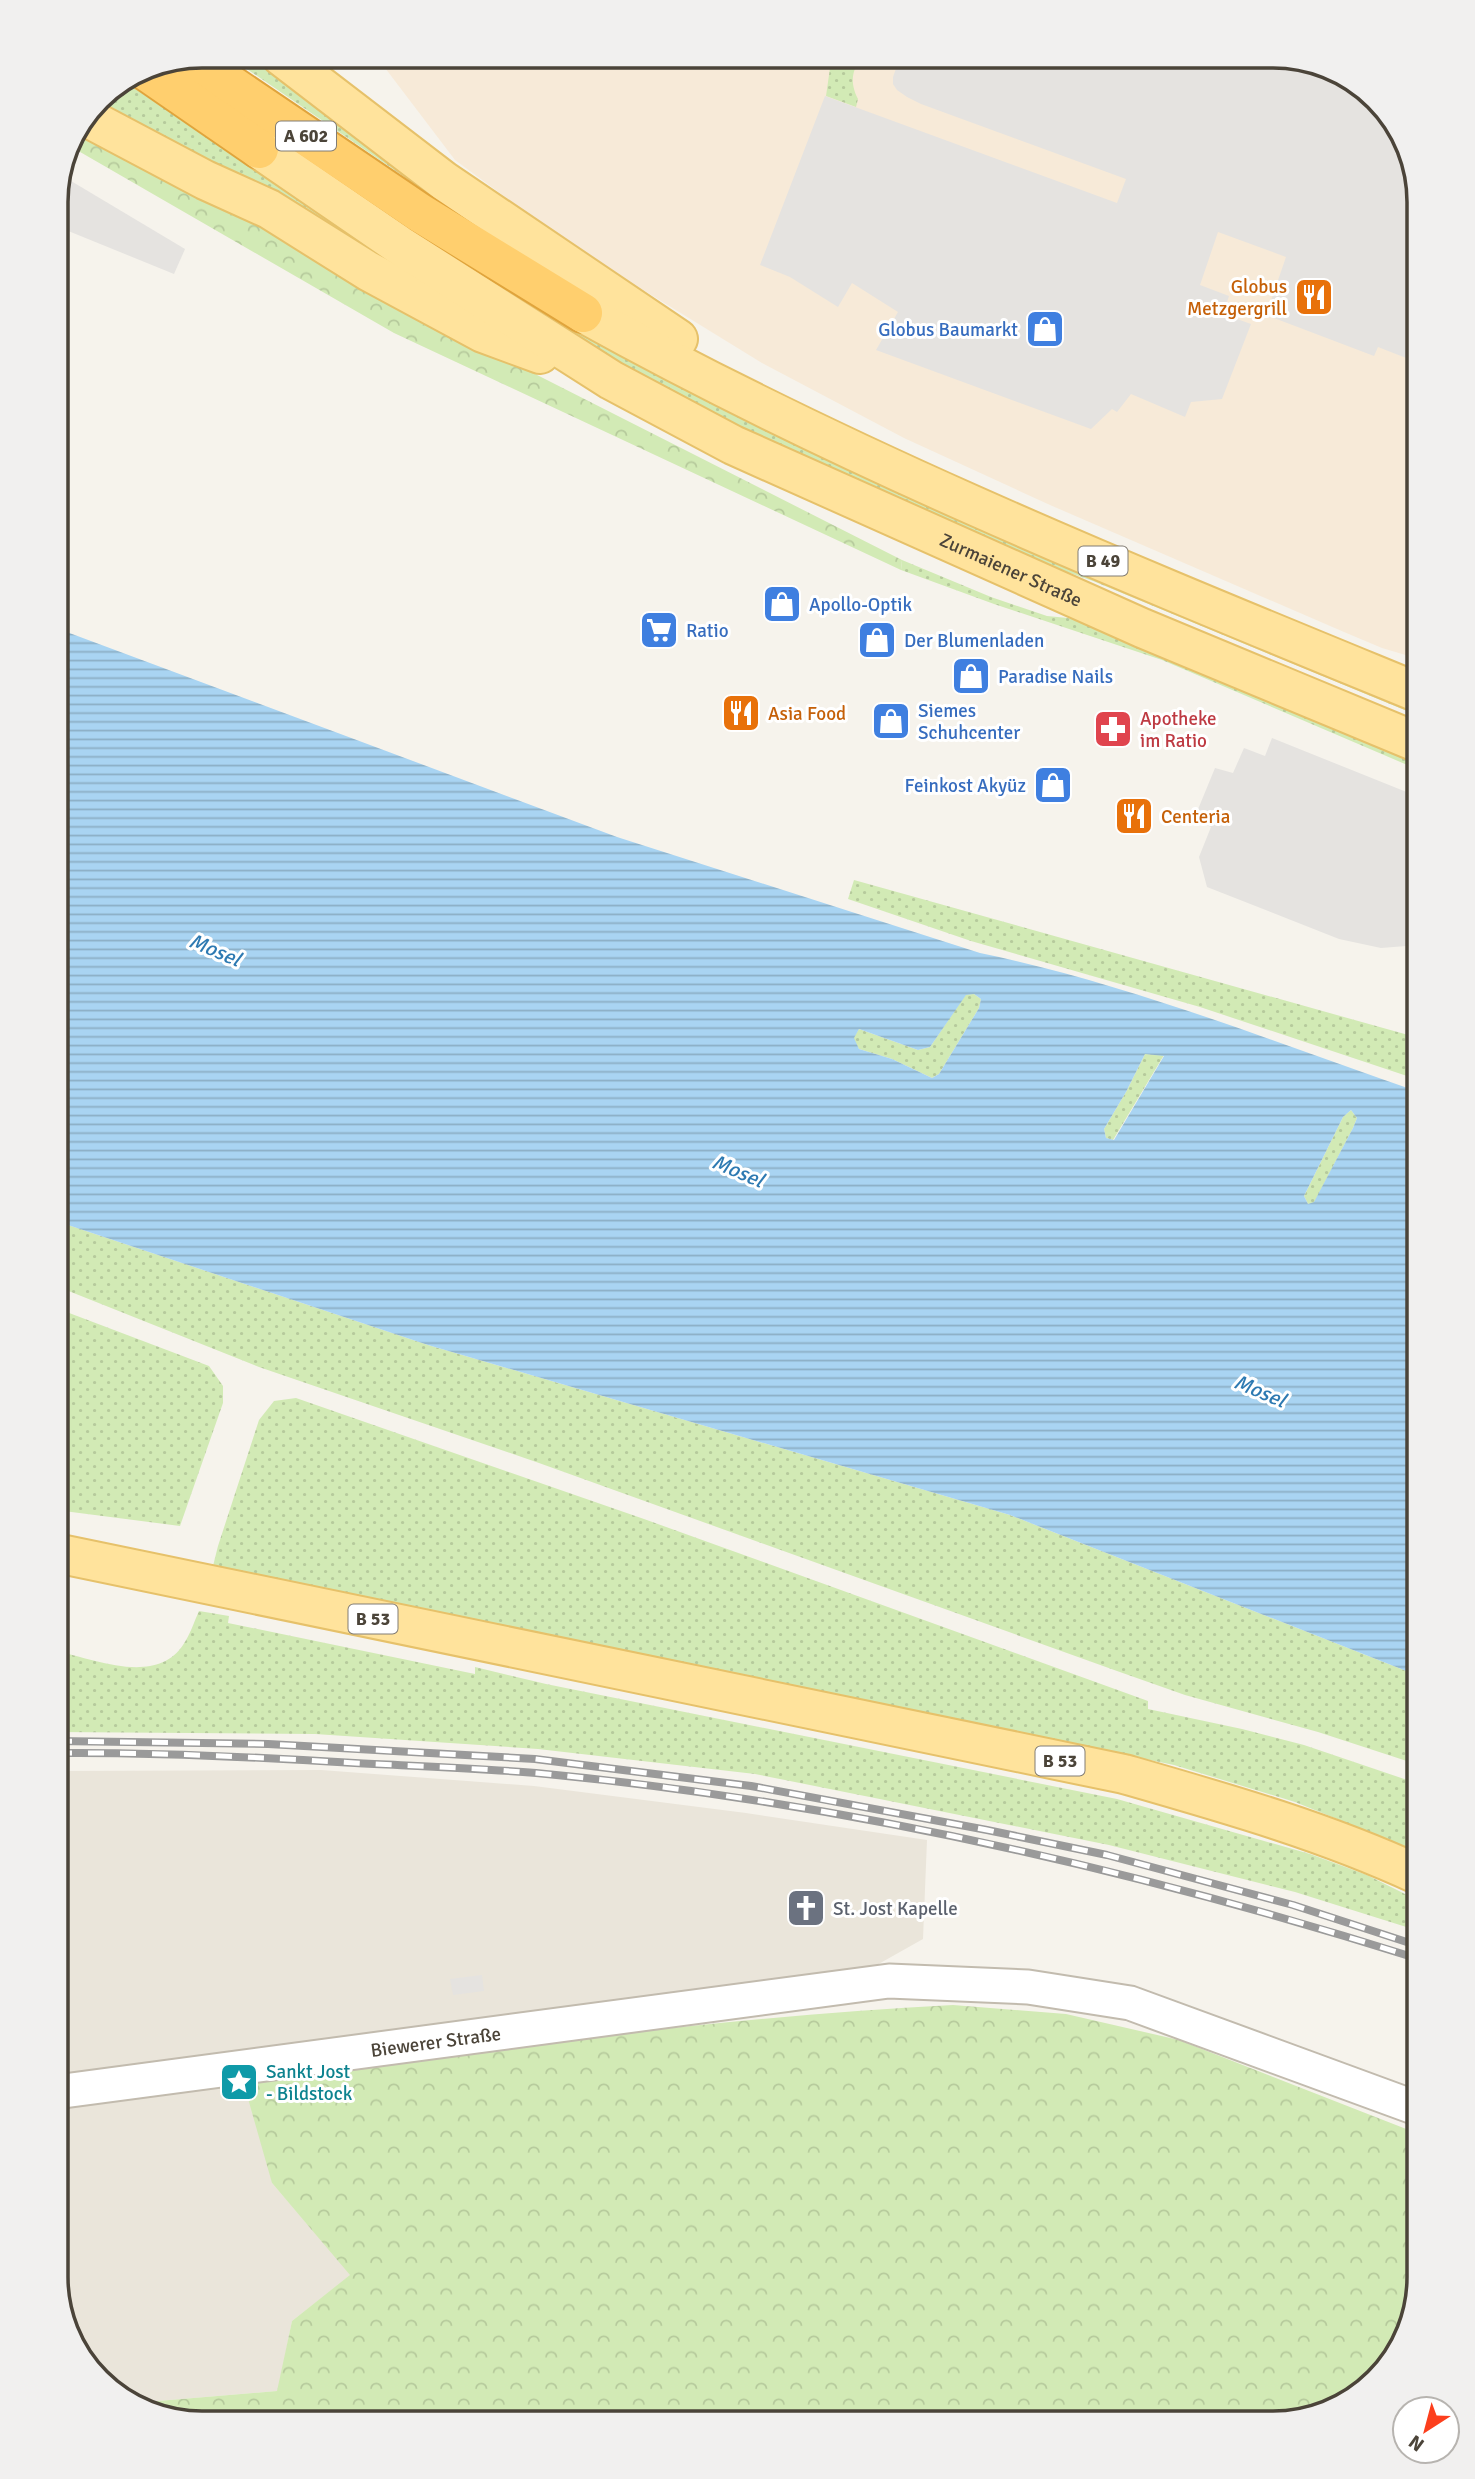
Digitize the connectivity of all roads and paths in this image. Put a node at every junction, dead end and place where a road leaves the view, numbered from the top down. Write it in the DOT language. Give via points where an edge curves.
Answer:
graph roads {
  1 [pos="207,69"];
  2 [pos="298,69"];
  3 [pos="154,77"];
  4 [pos="95,122"];
  5 [pos="259,149"];
  6 [pos="583,313"];
  7 [pos="611,380"];
  8 [pos="817,432"];
  9 [pos="1407,688"];
  10 [pos="1407,738"];
  11 [pos="68,1556"];
  12 [pos="1407,1870"];
  13 [pos="68,2090"];
  14 [pos="1407,2105"];
  1 -- 6 [label="highway, A 602" via="421,213"];
  2 -- 8 [label="main road" via="486,211"];
  3 -- 5 [label="highway, A 602"];
  4 -- 7 [label="main road" via="269,209 368,271 483,333"];
  5 -- 7 [label="main road, A 602"];
  6 -- 8 [label="main road, A 602"];
  7 -- 10 [label="main road, Zurmaiener Straße / B 49" via="733,445 839,493 1142,628"];
  8 -- 9 [label="main road, B 49" via="1094,557"];
  11 -- 12 [label="main road, B 53" via="1124,1774 1322,1833"];
  13 -- 14 [label="street, Biewerer Straße" via="889,1980 1028,1987 1130,2003"];
}
